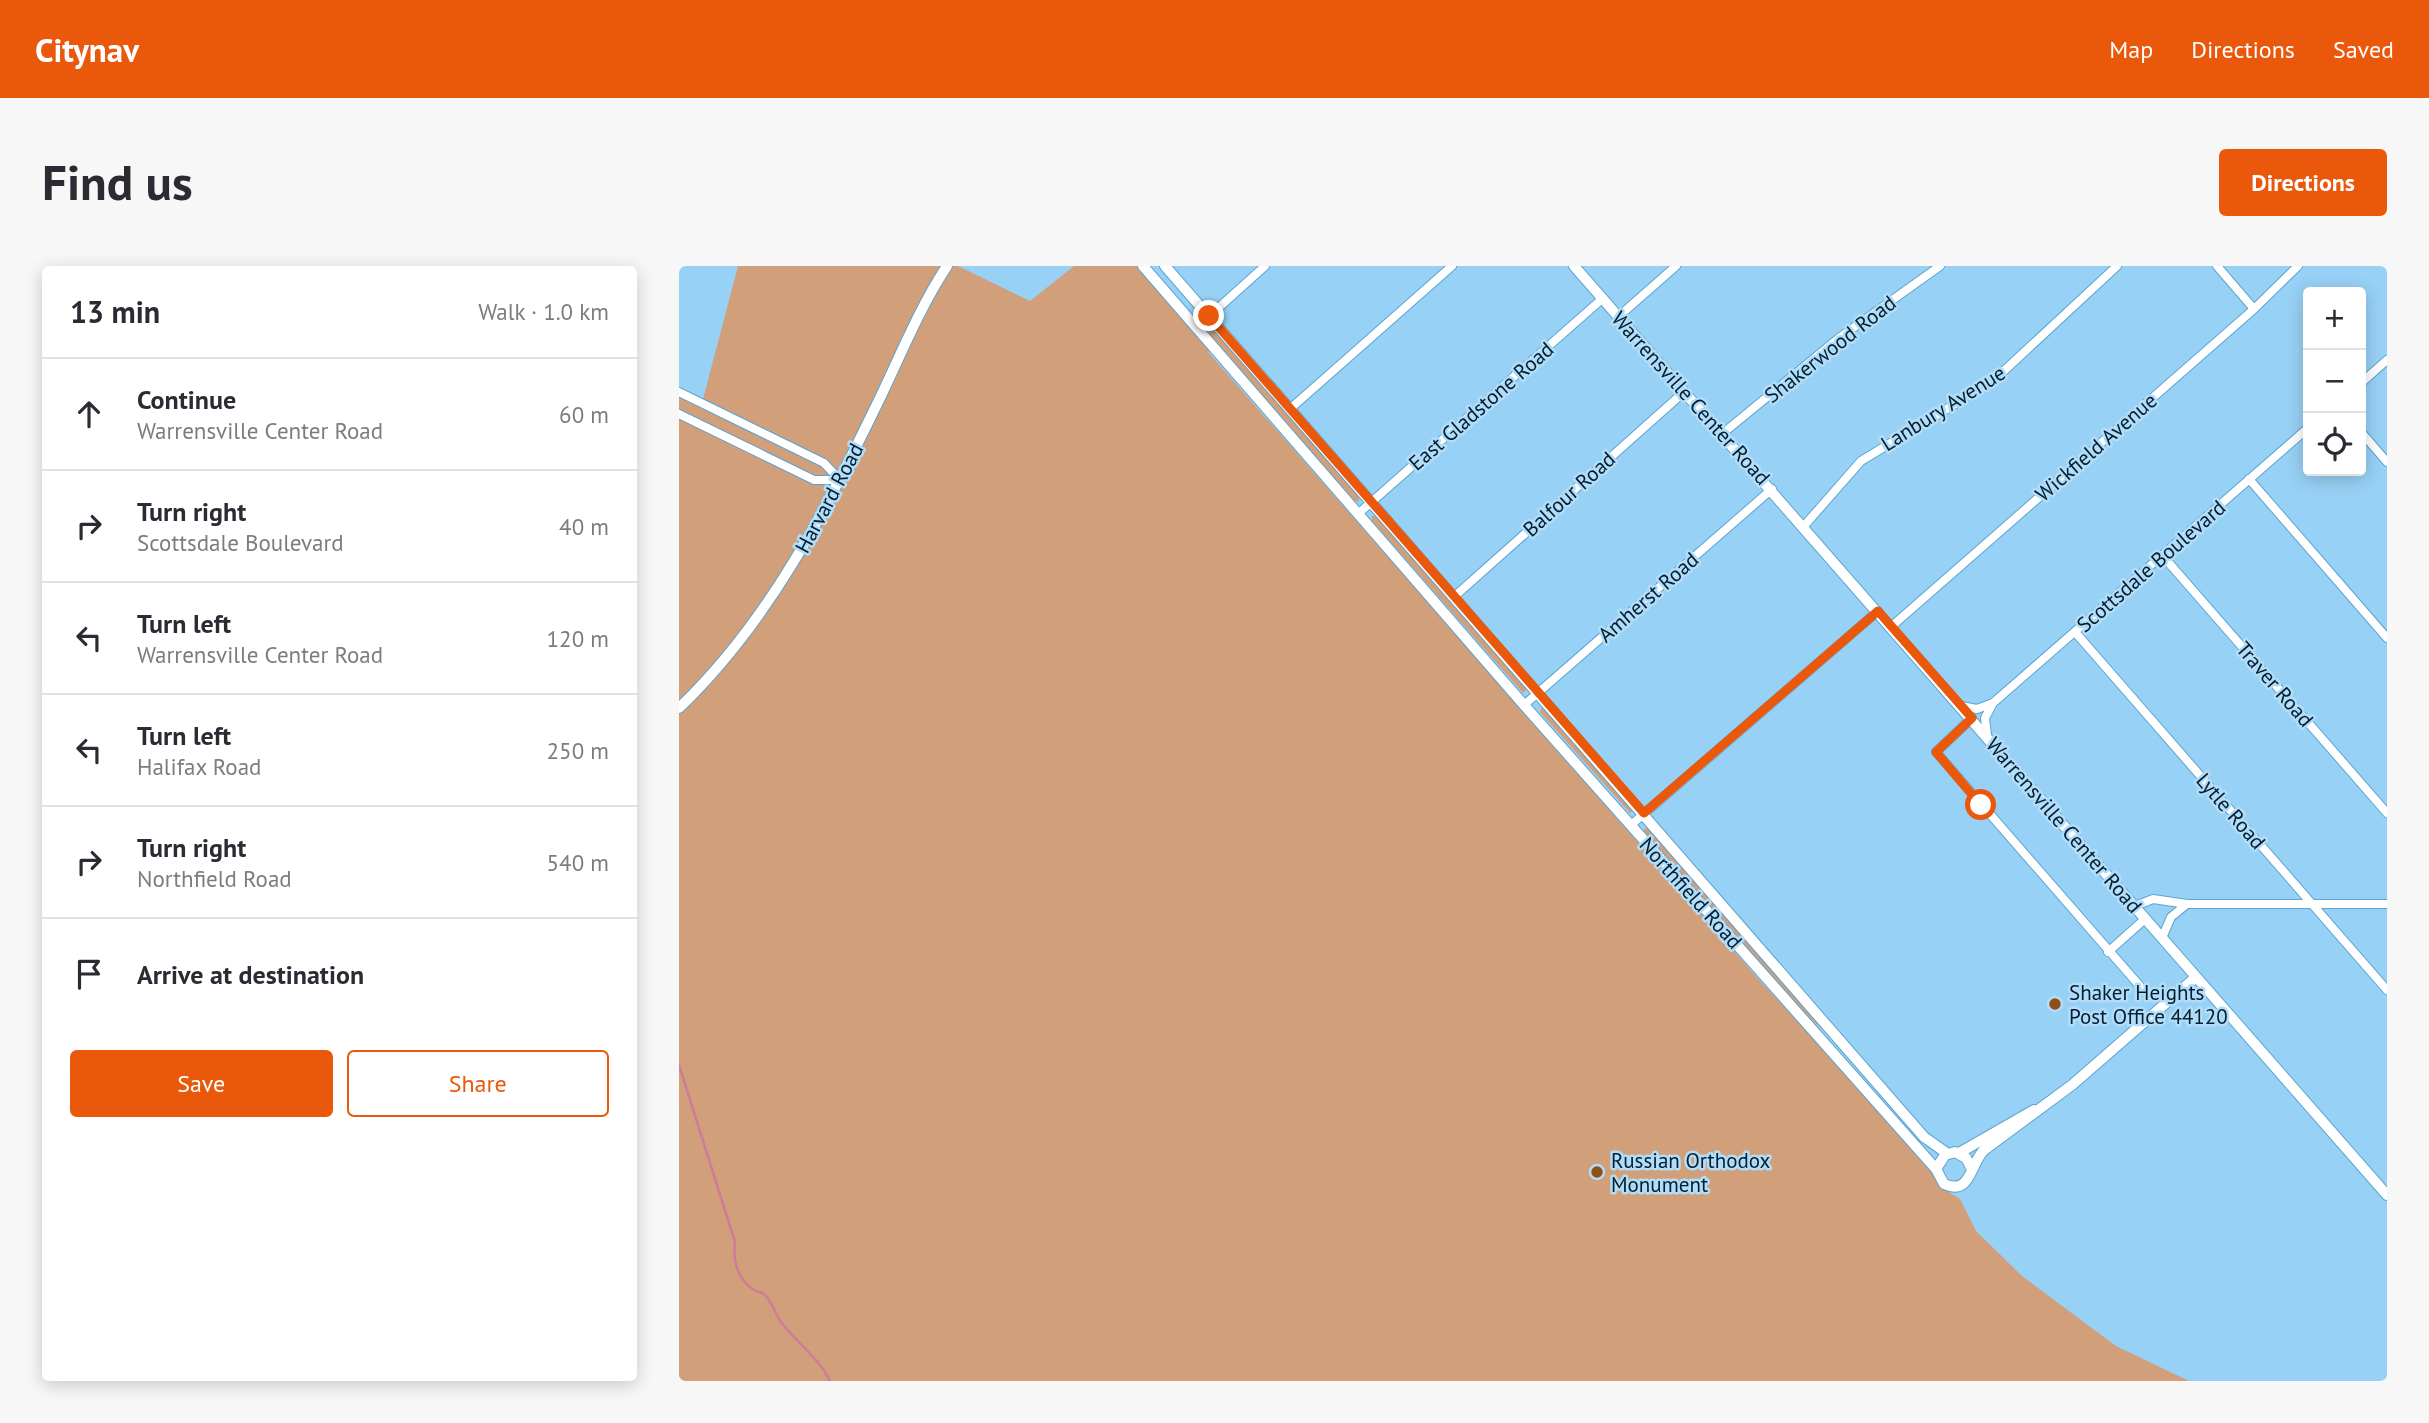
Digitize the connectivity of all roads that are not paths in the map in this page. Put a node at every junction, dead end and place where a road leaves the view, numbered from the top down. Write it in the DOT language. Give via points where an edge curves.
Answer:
graph roads {
  1 [pos="947,266"];
  2 [pos="1143,266"];
  3 [pos="1165,266"];
  4 [pos="1265,266"];
  5 [pos="1452,266"];
  6 [pos="1574,266"];
  7 [pos="1676,266"];
  8 [pos="1940,266"];
  9 [pos="2117,266"];
  10 [pos="2217,266"];
  11 [pos="2298,266"];
  12 [pos="1602,299"];
  13 [pos="2254,309"];
  14 [pos="1209,316"];
  15 [pos="1618,317"];
  16 [pos="1196,328"];
  17 [pos="2387,360"];
  18 [pos="2366,379"];
  19 [pos="679,392"];
  20 [pos="1684,392"];
  21 [pos="1290,409"];
  22 [pos="679,414"];
  23 [pos="2303,432"];
  24 [pos="1723,434"];
  25 [pos="2366,438"];
  26 [pos="2387,462"];
  27 [pos="2249,479"];
  28 [pos="840,481"];
  29 [pos="1772,489"];
  30 [pos="1372,502"];
  31 [pos="1359,513"];
  32 [pos="1804,526"];
  33 [pos="2162,555"];
  34 [pos="1455,596"];
  35 [pos="1878,611"];
  36 [pos="1892,626"];
  37 [pos="2075,632"];
  38 [pos="2387,638"];
  39 [pos="1538,692"];
  40 [pos="1993,703"];
  41 [pos="1524,705"];
  42 [pos="1961,706"];
  43 [pos="679,708"];
  44 [pos="1972,718"];
  45 [pos="1987,735"];
  46 [pos="1644,813"];
  47 [pos="2387,813"];
  48 [pos="1631,825"];
  49 [pos="2187,904"];
  50 [pos="2387,904"];
  51 [pos="2135,906"];
  52 [pos="2313,906"];
  53 [pos="2145,918"];
  54 [pos="2162,938"];
  55 [pos="2108,952"];
  56 [pos="2196,977"];
  57 [pos="2387,990"];
  58 [pos="2145,992"];
  59 [pos="2050,1102"];
  60 [pos="1954,1154"];
  61 [pos="1936,1169"];
  62 [pos="1972,1169"];
  63 [pos="2387,1195"];
  1 -- 28 [label="main road, Harvard Road"];
  2 -- 16 [label="main road, Northfield Road"];
  3 -- 14 [label="main road, Northfield Road"];
  4 -- 14 [label="street"];
  5 -- 21 [label="street"];
  6 -- 12 [label="main road, Warrensville Center Road"];
  7 -- 15 [label="street"];
  8 -- 24 [label="street, Shakerwood Road" via="1839,338"];
  9 -- 32 [label="street, Lanbury Avenue" via="1993,381 1861,461"];
  10 -- 13 [label="street"];
  11 -- 13 [label="street, Wickfield Avenue"];
  12 -- 15 [label="main road, Warrensville Center Road"];
  12 -- 30 [label="street, East Gladstone Road"];
  13 -- 36 [label="street, Wickfield Avenue"];
  14 -- 16 [label="street"];
  14 -- 21 [label="main road, Northfield Road"];
  15 -- 20 [label="main road, Warrensville Center Road"];
  16 -- 31 [label="main road, Northfield Road"];
  17 -- 18 [label="street"];
  19 -- 28 [label="street" via="824,463"];
  20 -- 24 [label="main road, Warrensville Center Road"];
  20 -- 34 [label="street, Balfour Road"];
  21 -- 30 [label="main road, Northfield Road"];
  22 -- 28 [label="street" via="814,480"];
  23 -- 27 [label="street, Scottsdale Boulevard"];
  24 -- 29 [label="main road, Warrensville Center Road"];
  25 -- 26 [label="street"];
  27 -- 33 [label="street, Scottsdale Boulevard"];
  27 -- 38 [label="street"];
  28 -- 43 [label="main road, Harvard Road" via="761,615"];
  29 -- 32 [label="main road, Warrensville Center Road"];
  29 -- 39 [label="street, Amherst Road"];
  30 -- 31 [label="street, East Gladstone Road"];
  30 -- 34 [label="main road, Northfield Road"];
  31 -- 41 [label="main road, Northfield Road"];
  32 -- 35 [label="main road, Warrensville Center Road"];
  33 -- 37 [label="street, Scottsdale Boulevard"];
  33 -- 47 [label="street, Traver Road"];
  34 -- 39 [label="main road, Northfield Road"];
  35 -- 36 [label="main road, Warrensville Center Road"];
  35 -- 46 [label="street"];
  36 -- 42 [label="main road, Warrensville Center Road"];
  37 -- 40 [label="street, Scottsdale Boulevard"];
  37 -- 52 [label="street, Lytle Road"];
  39 -- 41 [label="street, Amherst Road"];
  39 -- 46 [label="main road, Northfield Road"];
  40 -- 42 [label="street" via="1977,709"];
  40 -- 45 [label="street" via="1985,718"];
  41 -- 48 [label="main road, Northfield Road"];
  42 -- 44 [label="main road, Warrensville Center Road"];
  44 -- 45 [label="main road, Warrensville Center Road"];
  44 -- 55 [label="street" via="1936,752"];
  45 -- 51 [label="main road, Warrensville Center Road"];
  46 -- 48 [label="street"];
  46 -- 60 [label="main road, Northfield Road" via="1924,1137"];
  48 -- 61 [label="main road, Northfield Road"];
  49 -- 51 [label="street" via="2153,899"];
  49 -- 52 [label="street"];
  49 -- 54 [label="street" via="2171,917"];
  50 -- 52 [label="street"];
  51 -- 53 [label="main road, Warrensville Center Road"];
  52 -- 57 [label="street, Lytle Road"];
  53 -- 54 [label="main road, Warrensville Center Road"];
  53 -- 55 [label="street"];
  54 -- 56 [label="main road, Warrensville Center Road"];
  55 -- 58 [label="street"];
  56 -- 59 [label="main road"];
  56 -- 63 [label="main road, Warrensville Center Road"];
  59 -- 60 [label="main road"];
  59 -- 62 [label="main road" via="1984,1150"];
  60 -- 61 [label="main road"];
  60 -- 62 [label="main road" via="1966,1157"];
  61 -- 62 [label="main road" via="1941,1182 1957,1188 1969,1180"];
}
